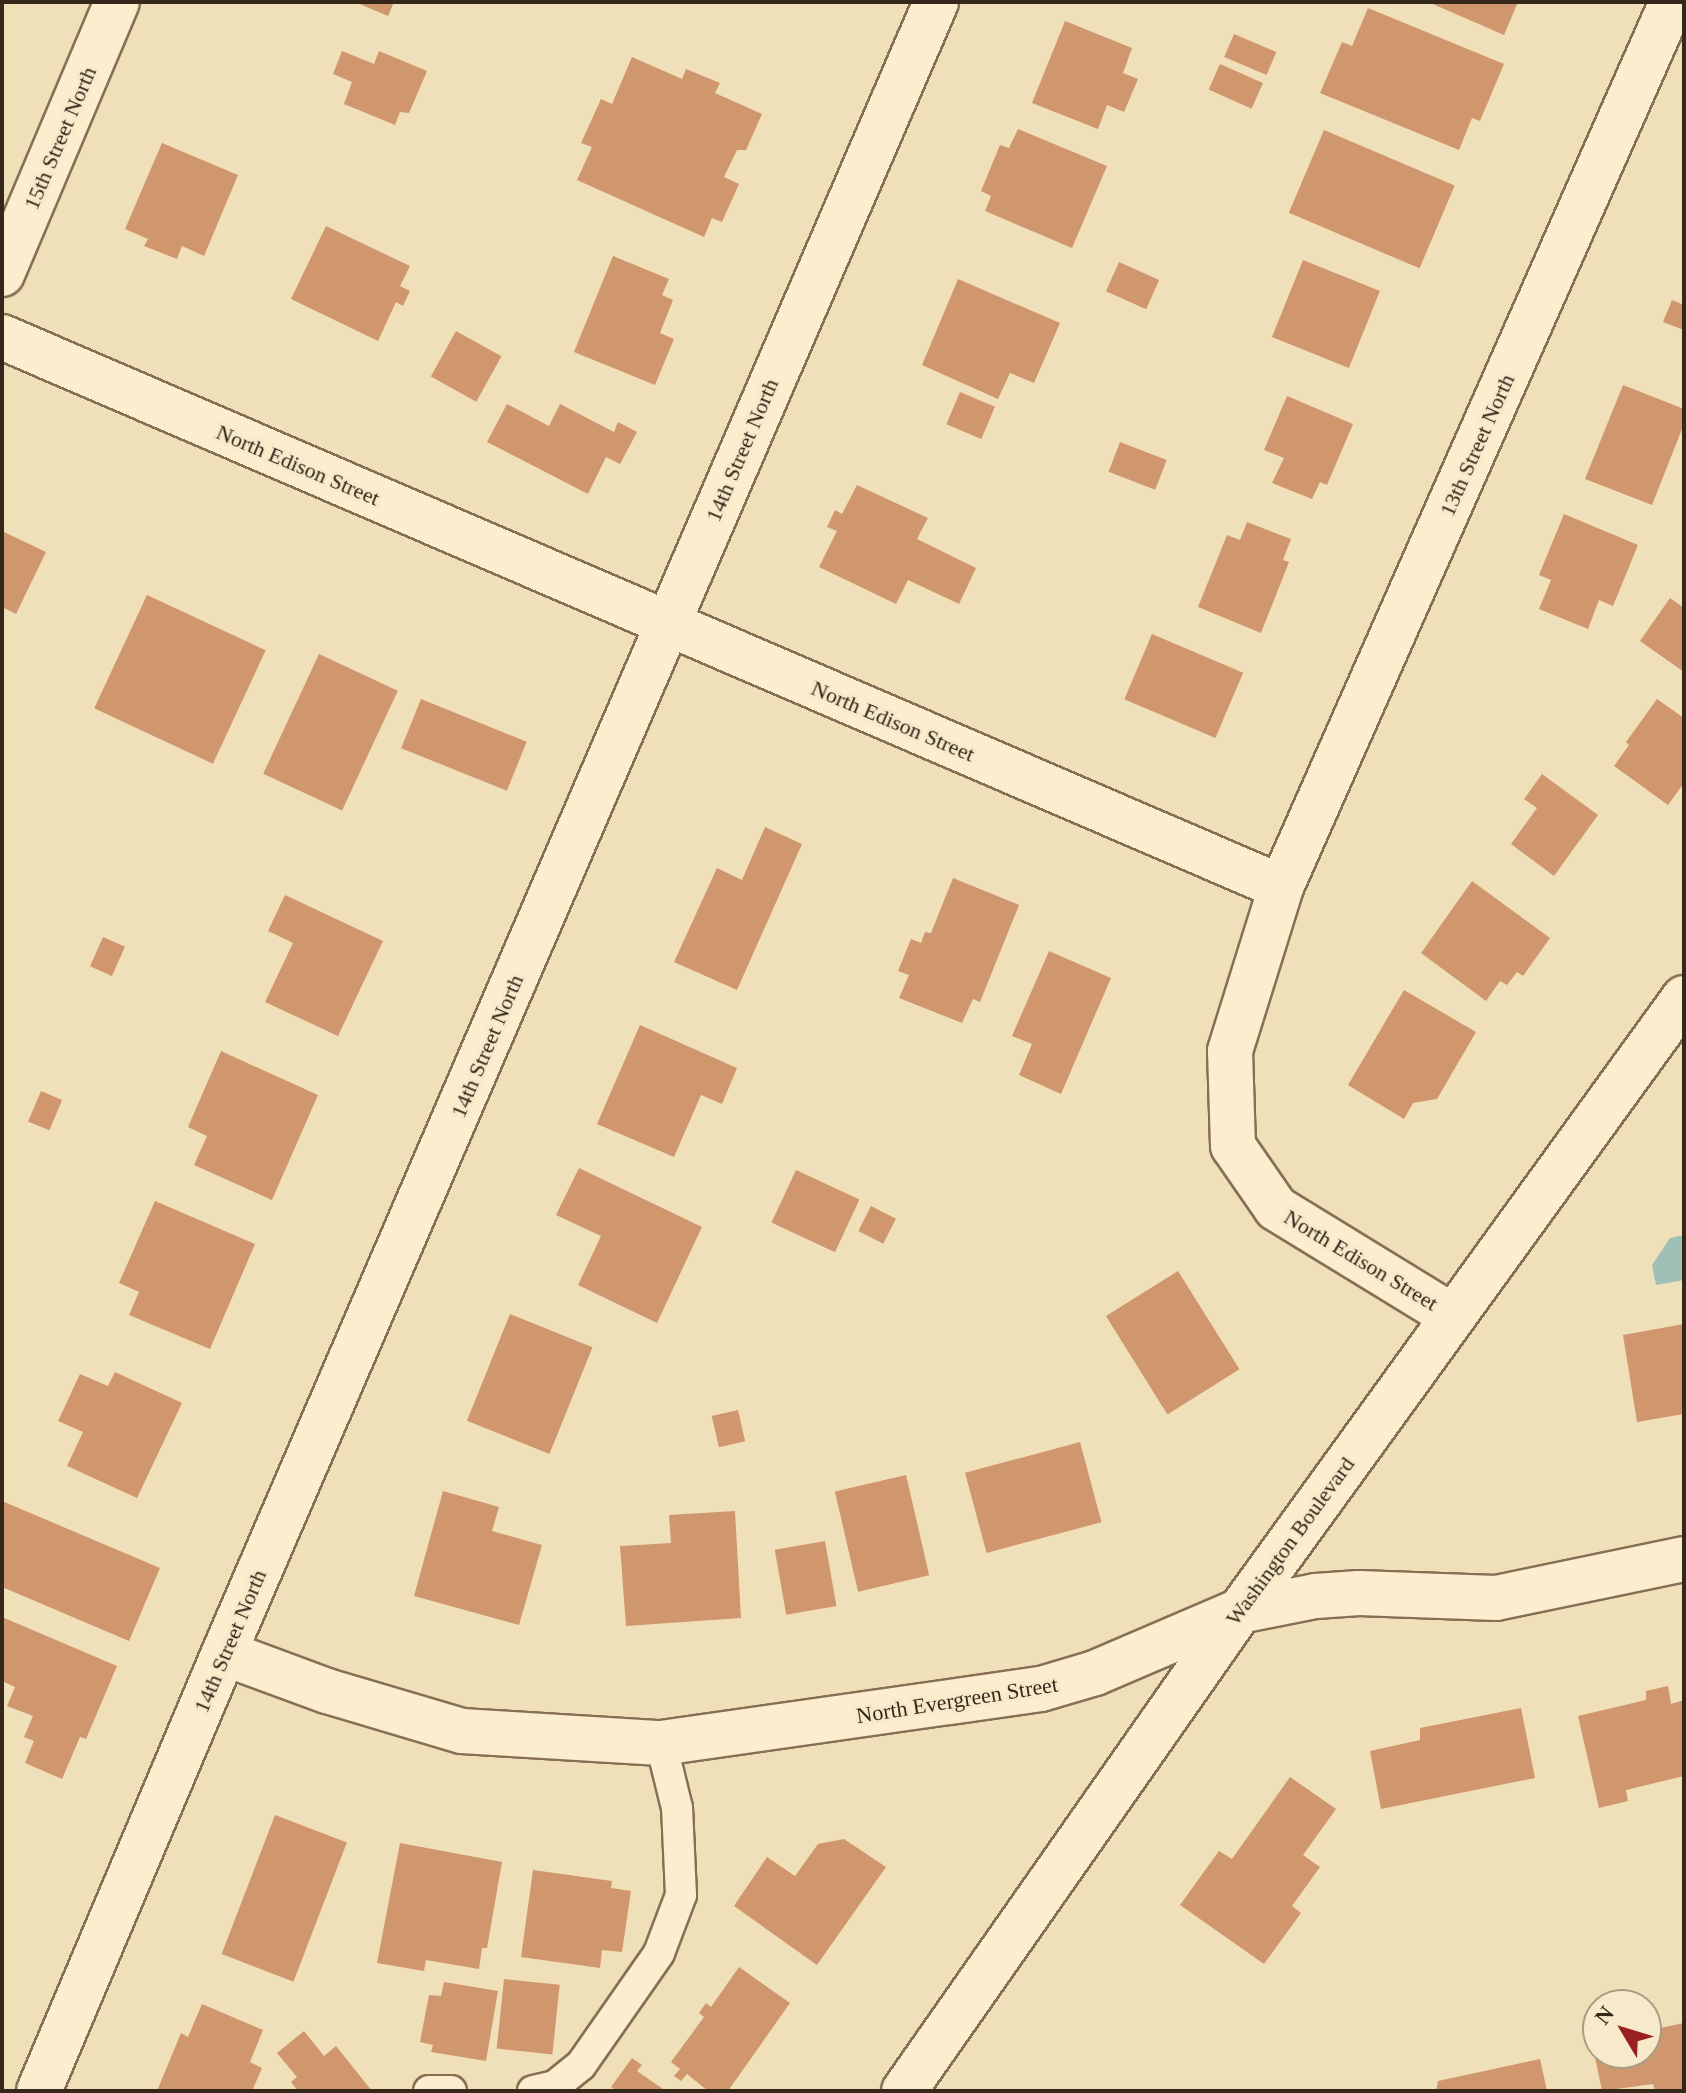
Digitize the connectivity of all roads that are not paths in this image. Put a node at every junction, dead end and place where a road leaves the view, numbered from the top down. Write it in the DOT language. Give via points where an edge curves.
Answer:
graph roads {
  1 [pos="117,2"];
  2 [pos="936,2"];
  3 [pos="1672,2"];
  4 [pos="2,274"];
  5 [pos="2,337"];
  6 [pos="666,624"];
  7 [pos="1281,887"];
  8 [pos="1684,998"];
  9 [pos="1452,1316"];
  10 [pos="1684,1559"];
  11 [pos="1240,1611"];
  12 [pos="224,1653"];
  13 [pos="661,1743"];
  14 [pos="910,2085"];
  15 [pos="39,2091"];
  16 [pos="429,2091"];
  17 [pos="451,2091"];
  18 [pos="533,2091"];
  1 -- 4 [label="street, 15th Street North"];
  2 -- 6 [label="street, 14th Street North"];
  3 -- 7 [label="street, 13th Street North"];
  5 -- 6 [label="street, North Edison Street"];
  6 -- 7 [label="street, North Edison Street"];
  6 -- 12 [label="street, 14th Street North"];
  7 -- 9 [label="street, North Edison Street" via="1230,1051 1233,1146 1276,1208"];
  8 -- 9 [label="street, Washington Boulevard"];
  9 -- 11 [label="street, Washington Boulevard"];
  10 -- 11 [label="street, North Evergreen Street" via="1496,1598 1359,1593"];
  11 -- 13 [label="street, North Evergreen Street" via="1095,1673 1041,1689"];
  11 -- 14 [label="street, Washington Boulevard"];
  12 -- 13 [label="street, North Evergreen Street" via="327,1691 462,1731"];
  12 -- 15 [label="street, 14th Street North"];
  13 -- 18 [label="lane" via="677,1808 681,1895 659,1953 581,2065 555,2086"];
  16 -- 17 [label="lane"];
}
